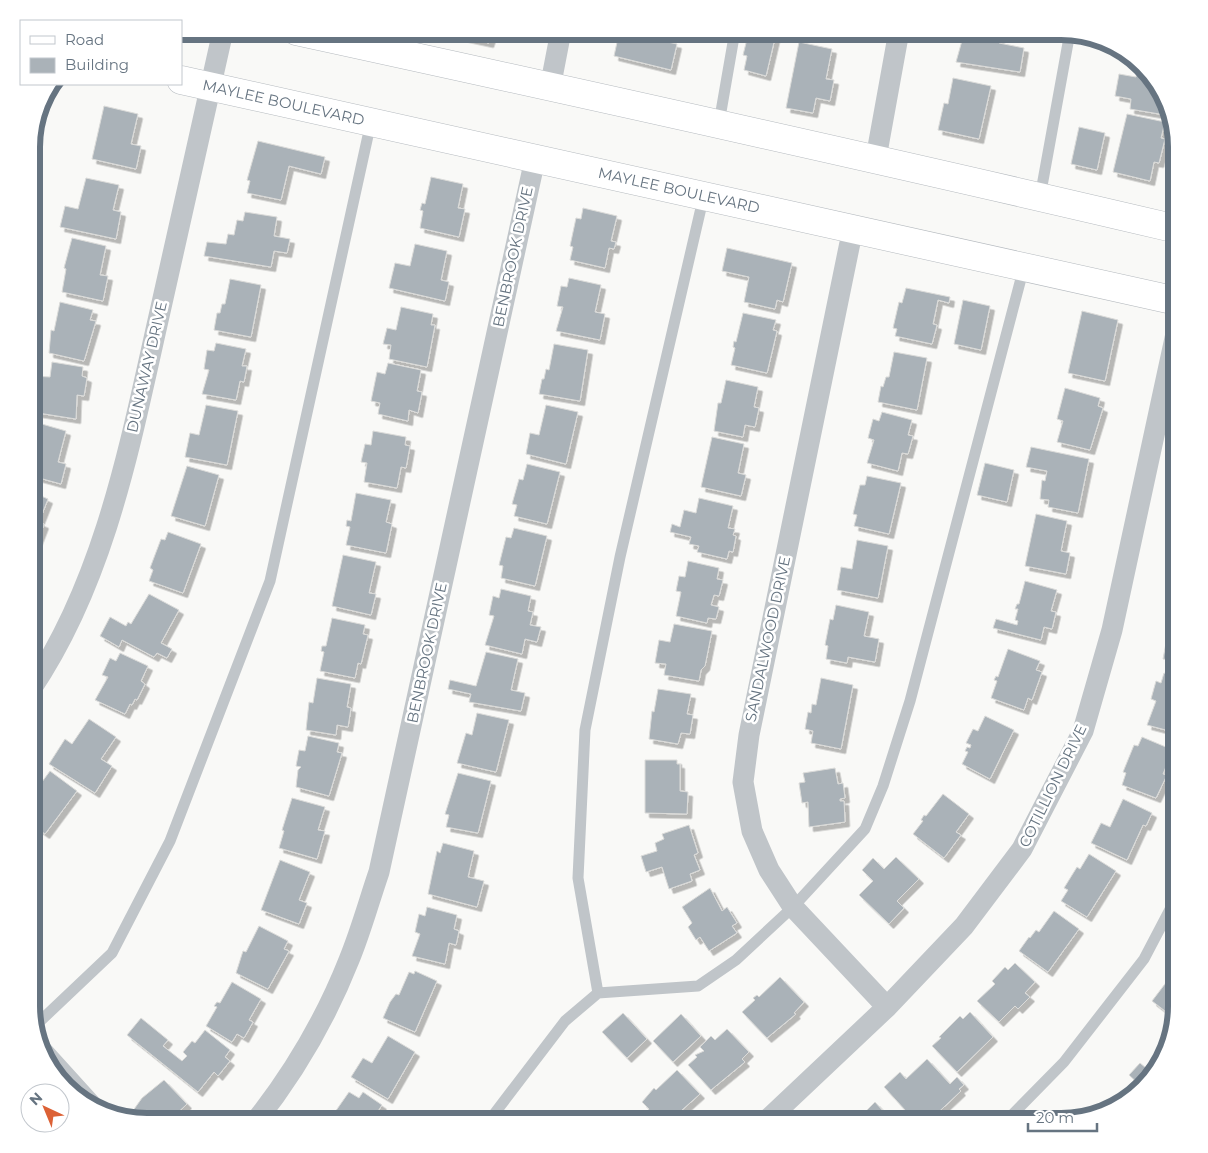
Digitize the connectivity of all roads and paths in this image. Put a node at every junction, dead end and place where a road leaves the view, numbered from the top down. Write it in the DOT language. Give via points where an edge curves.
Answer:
graph roads {
  1 [pos="221,40"];
  2 [pos="375,40"];
  3 [pos="559,40"];
  4 [pos="733,40"];
  5 [pos="898,40"];
  6 [pos="1068,41"];
  7 [pos="392,42"];
  8 [pos="182,80"];
  9 [pos="211,86"];
  10 [pos="550,88"];
  11 [pos="371,122"];
  12 [pos="719,123"];
  13 [pos="876,158"];
  14 [pos="534,159"];
  15 [pos="704,196"];
  16 [pos="1040,197"];
  17 [pos="853,228"];
  18 [pos="1168,235"];
  19 [pos="1024,267"];
  20 [pos="1168,291"];
  21 [pos="1168,371"];
  22 [pos="40,677"];
  23 [pos="793,907"];
  24 [pos="1168,913"];
  25 [pos="598,993"];
  26 [pos="887,1007"];
  27 [pos="41,1020"];
  28 [pos="53,1056"];
  29 [pos="89,1096"];
  30 [pos="262,1113"];
  31 [pos="495,1113"];
  32 [pos="775,1113"];
  33 [pos="1014,1113"];
  1 -- 9 [label="street, DUNAWAY DRIVE"];
  2 -- 7 [label="main road"];
  3 -- 10 [label="street"];
  4 -- 12 [label="lane"];
  5 -- 13 [label="street"];
  6 -- 16 [label="lane"];
  7 -- 10 [label="main road"];
  8 -- 9 [label="main road, MAYLEE BOULEVARD"];
  9 -- 11 [label="main road, MAYLEE BOULEVARD"];
  9 -- 22 [label="street, DUNAWAY DRIVE" via="116,498 81,594"];
  10 -- 12 [label="main road"];
  11 -- 14 [label="main road, MAYLEE BOULEVARD"];
  11 -- 27 [label="lane" via="270,581 170,841 112,953"];
  12 -- 13 [label="main road"];
  13 -- 16 [label="main road"];
  14 -- 15 [label="main road, MAYLEE BOULEVARD"];
  14 -- 30 [label="street, BENBROOK DRIVE" via="379,872 349,960 318,1027"];
  15 -- 17 [label="main road, MAYLEE BOULEVARD"];
  15 -- 25 [label="lane" via="620,557 585,730 578,878"];
  16 -- 18 [label="main road"];
  17 -- 19 [label="main road, MAYLEE BOULEVARD"];
  17 -- 23 [label="street, SANDALWOOD DRIVE" via="750,725 744,782 752,830 769,870"];
  19 -- 20 [label="main road, MAYLEE BOULEVARD"];
  19 -- 23 [label="lane" via="884,786 865,829"];
  21 -- 26 [label="street, COTILLION DRIVE" via="1112,630 1083,731 1022,849 964,926"];
  23 -- 25 [label="lane" via="736,960 698,986"];
  23 -- 26 [label="street, SANDALWOOD DRIVE"];
  24 -- 33 [label="lane" via="1144,959 1064,1062"];
  25 -- 31 [label="lane" via="566,1021"];
  26 -- 32 [label="street, COTILLION DRIVE"];
  28 -- 29 [label="lane"];
}
